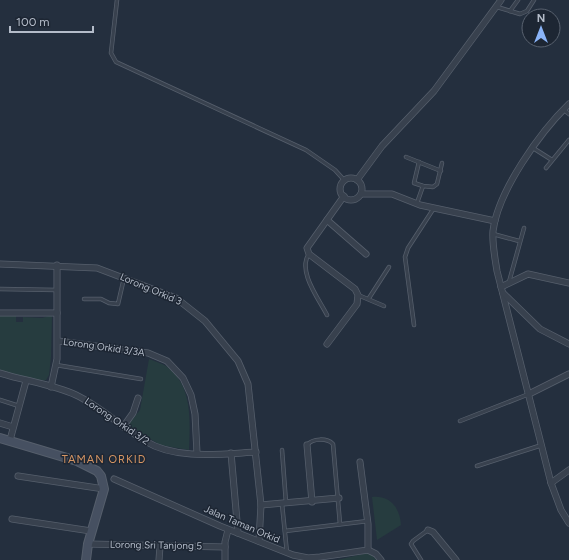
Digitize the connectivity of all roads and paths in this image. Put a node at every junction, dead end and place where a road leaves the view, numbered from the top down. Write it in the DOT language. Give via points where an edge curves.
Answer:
graph roads {
  1 [pos="117,0"];
  2 [pos="501,0"];
  3 [pos="518,0"];
  4 [pos="534,0"];
  5 [pos="497,7"];
  6 [pos="510,11"];
  7 [pos="569,104"];
  8 [pos="564,110"];
  9 [pos="569,114"];
  10 [pos="569,140"];
  11 [pos="533,148"];
  12 [pos="406,157"];
  13 [pos="552,160"];
  14 [pos="419,162"];
  15 [pos="442,163"];
  16 [pos="546,168"];
  17 [pos="441,171"];
  18 [pos="356,180"];
  19 [pos="344,181"];
  20 [pos="423,186"];
  21 [pos="361,194"];
  22 [pos="344,196"];
  23 [pos="417,203"];
  24 [pos="434,208"];
  25 [pos="327,220"];
  26 [pos="495,221"];
  27 [pos="524,228"];
  28 [pos="493,234"];
  29 [pos="519,241"];
  30 [pos="309,254"];
  31 [pos="366,254"];
  32 [pos="0,264"];
  33 [pos="57,265"];
  34 [pos="389,267"];
  35 [pos="124,278"];
  36 [pos="509,283"];
  37 [pos="569,283"];
  38 [pos="0,289"];
  39 [pos="57,290"];
  40 [pos="502,290"];
  41 [pos="358,295"];
  42 [pos="368,298"];
  43 [pos="84,299"];
  44 [pos="384,306"];
  45 [pos="0,313"];
  46 [pos="57,313"];
  47 [pos="327,315"];
  48 [pos="414,325"];
  49 [pos="58,341"];
  50 [pos="328,344"];
  51 [pos="569,344"];
  52 [pos="56,365"];
  53 [pos="0,373"];
  54 [pos="569,374"];
  55 [pos="141,379"];
  56 [pos="26,381"];
  57 [pos="51,387"];
  58 [pos="530,394"];
  59 [pos="138,398"];
  60 [pos="0,400"];
  61 [pos="19,406"];
  62 [pos="460,421"];
  63 [pos="0,423"];
  64 [pos="13,427"];
  65 [pos="123,427"];
  66 [pos="0,438"];
  67 [pos="10,440"];
  68 [pos="307,445"];
  69 [pos="542,445"];
  70 [pos="282,450"];
  71 [pos="256,452"];
  72 [pos="197,453"];
  73 [pos="231,453"];
  74 [pos="360,462"];
  75 [pos="477,466"];
  76 [pos="569,470"];
  77 [pos="18,476"];
  78 [pos="114,479"];
  79 [pos="551,483"];
  80 [pos="104,489"];
  81 [pos="339,498"];
  82 [pos="312,502"];
  83 [pos="284,504"];
  84 [pos="260,505"];
  85 [pos="12,519"];
  86 [pos="368,521"];
  87 [pos="569,522"];
  88 [pos="340,524"];
  89 [pos="228,530"];
  90 [pos="428,530"];
  91 [pos="91,531"];
  92 [pos="285,531"];
  93 [pos="238,533"];
  94 [pos="259,541"];
  95 [pos="88,544"];
  96 [pos="160,546"];
  97 [pos="225,547"];
  98 [pos="368,550"];
  99 [pos="287,553"];
  100 [pos="86,560"];
  101 [pos="160,560"];
  102 [pos="225,560"];
  103 [pos="382,560"];
  104 [pos="421,560"];
  105 [pos="456,560"];
  1 -- 19 [label="lane" via="111,53 115,61 306,150 335,170"];
  2 -- 5 [label="street"];
  3 -- 6 [label="lane"];
  4 -- 6 [label="lane" via="527,11 520,14"];
  5 -- 6 [label="lane"];
  5 -- 18 [label="street" via="434,91 382,146"];
  7 -- 8 [label="street"];
  8 -- 9 [label="lane"];
  8 -- 11 [label="street"];
  10 -- 13 [label="lane"];
  11 -- 13 [label="lane"];
  11 -- 26 [label="street" via="508,189"];
  12 -- 14 [label="lane"];
  13 -- 16 [label="lane"];
  14 -- 17 [label="lane"];
  14 -- 20 [label="lane" via="414,183"];
  15 -- 17 [label="lane"];
  17 -- 20 [label="lane" via="436,186"];
  18 -- 19 [label="street" via="351,178"];
  18 -- 21 [label="street" via="362,186"];
  19 -- 22 [label="street" via="341,187"];
  20 -- 23 [label="lane"];
  21 -- 22 [label="street" via="353,200"];
  21 -- 23 [label="street" via="392,194"];
  22 -- 25 [label="street"];
  23 -- 24 [label="street"];
  24 -- 26 [label="street"];
  24 -- 48 [label="lane" via="408,248 405,257"];
  25 -- 30 [label="street" via="308,246"];
  25 -- 31 [label="street"];
  26 -- 28 [label="street"];
  27 -- 29 [label="lane"];
  28 -- 29 [label="lane"];
  28 -- 40 [label="street"];
  29 -- 36 [label="lane"];
  30 -- 41 [label="street" via="355,289"];
  30 -- 47 [label="lane" via="305,259 304,268"];
  32 -- 33 [label="street, Lorong Orkid 3"];
  33 -- 35 [label="street, Lorong Orkid 3" via="92,267"];
  33 -- 39 [label="street"];
  34 -- 42 [label="lane"];
  35 -- 43 [label="lane" via="118,304 101,299"];
  35 -- 71 [label="street, Lorong Orkid 3" via="169,295 190,307 206,321 238,361 248,384"];
  36 -- 37 [label="street" via="528,274"];
  36 -- 40 [label="street"];
  38 -- 39 [label="lane"];
  39 -- 46 [label="street"];
  40 -- 51 [label="street" via="540,329"];
  40 -- 58 [label="street"];
  41 -- 42 [label="lane"];
  41 -- 50 [label="street" via="357,304"];
  42 -- 44 [label="lane"];
  45 -- 46 [label="street"];
  46 -- 49 [label="street"];
  49 -- 52 [label="street"];
  49 -- 72 [label="street, Lorong Orkid 3/3A" via="148,353 167,361 183,378 191,395 195,414"];
  52 -- 55 [label="lane"];
  52 -- 57 [label="street"];
  53 -- 56 [label="street, Lorong Orkid 3/2"];
  54 -- 58 [label="street"];
  56 -- 57 [label="street, Lorong Orkid 3/2"];
  56 -- 61 [label="street"];
  57 -- 65 [label="street, Lorong Orkid 3/2" via="82,398"];
  58 -- 62 [label="lane"];
  58 -- 69 [label="street"];
  59 -- 65 [label="street"];
  60 -- 61 [label="lane"];
  61 -- 64 [label="street"];
  63 -- 64 [label="street"];
  64 -- 67 [label="street"];
  65 -- 72 [label="street, Lorong Orkid 3/2" via="158,448"];
  66 -- 67 [label="main road"];
  67 -- 80 [label="main road" via="89,466 101,476"];
  68 -- 81 [label="lane" via="318,440 333,444"];
  68 -- 82 [label="street"];
  69 -- 75 [label="lane"];
  69 -- 79 [label="street"];
  70 -- 83 [label="lane"];
  71 -- 73 [label="street, Lorong Orkid 3/2"];
  71 -- 84 [label="street, Lorong Orkid 3"];
  72 -- 73 [label="street, Lorong Orkid 3/2"];
  73 -- 93 [label="street"];
  74 -- 86 [label="street"];
  76 -- 79 [label="street"];
  77 -- 80 [label="street"];
  78 -- 89 [label="street, Jalan Taman Orkid"];
  79 -- 87 [label="street" via="558,504"];
  80 -- 91 [label="main road"];
  81 -- 82 [label="street"];
  81 -- 88 [label="lane"];
  82 -- 83 [label="street"];
  83 -- 84 [label="street"];
  83 -- 92 [label="lane"];
  84 -- 94 [label="street, Lorong Orkid 3"];
  85 -- 91 [label="street"];
  86 -- 88 [label="lane"];
  86 -- 98 [label="street"];
  88 -- 92 [label="lane"];
  89 -- 93 [label="street, Jalan Taman Orkid"];
  89 -- 97 [label="street"];
  90 -- 104 [label="lane" via="411,544"];
  90 -- 105 [label="street" via="433,532"];
  91 -- 95 [label="main road"];
  92 -- 99 [label="lane"];
  93 -- 94 [label="street, Jalan Taman Orkid"];
  94 -- 99 [label="street, Jalan Taman Orkid"];
  95 -- 96 [label="street, Lorong Sri Tanjong 5"];
  95 -- 100 [label="main road"];
  96 -- 97 [label="street, Lorong Sri Tanjong 5"];
  96 -- 101 [label="street"];
  97 -- 102 [label="street"];
  98 -- 99 [label="street, Jalan Taman Orkid" via="314,558"];
  98 -- 103 [label="street"];
}
